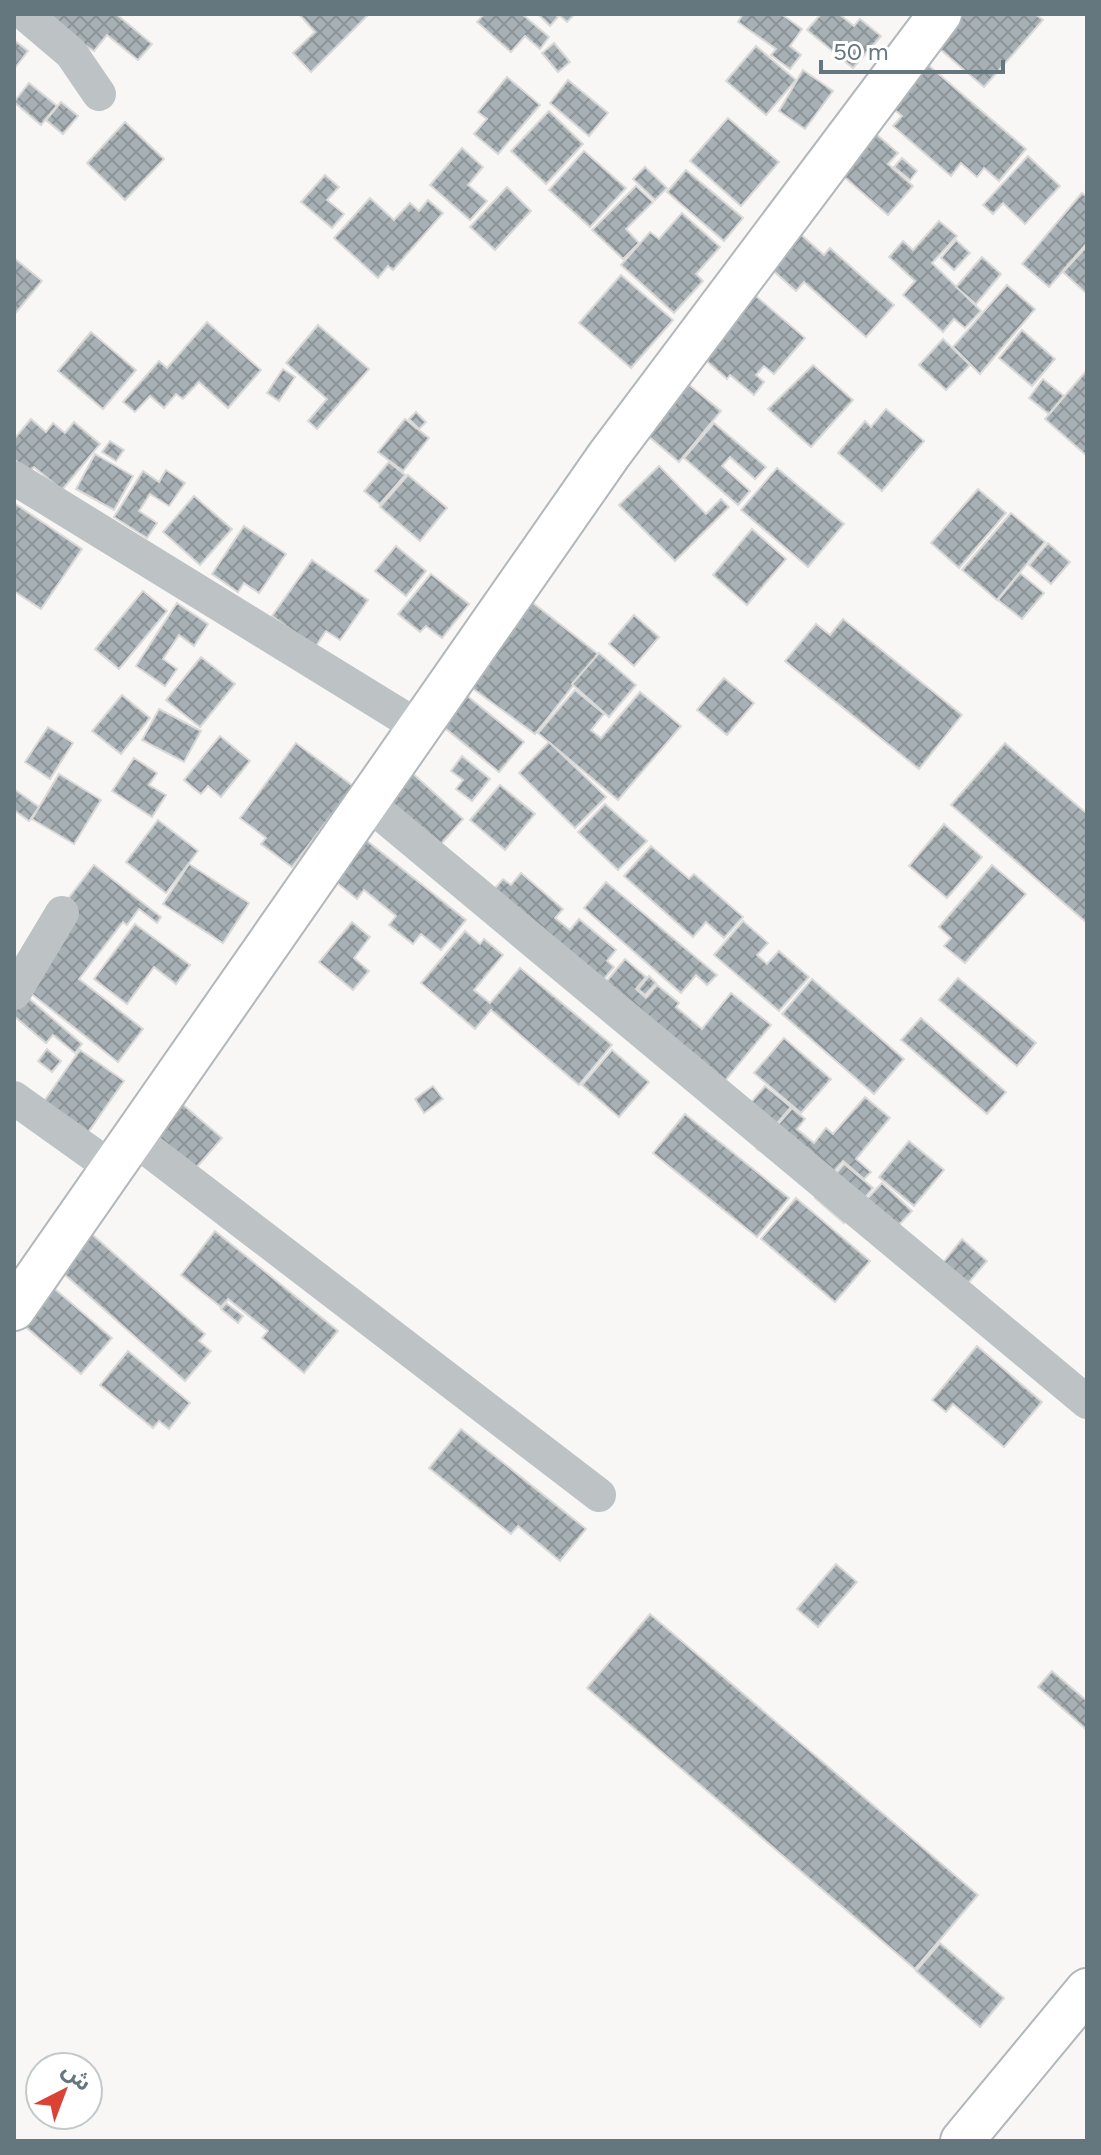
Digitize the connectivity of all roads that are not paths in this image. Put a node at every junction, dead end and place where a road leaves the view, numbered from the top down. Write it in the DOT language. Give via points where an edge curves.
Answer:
graph roads {
  1 [pos="25,14"];
  2 [pos="940,14"];
  3 [pos="99,94"];
  4 [pos="14,478"];
  5 [pos="422,729"];
  6 [pos="369,804"];
  7 [pos="62,913"];
  8 [pos="14,993"];
  9 [pos="14,1098"];
  10 [pos="122,1153"];
  11 [pos="14,1309"];
  12 [pos="1087,1402"];
  13 [pos="599,1495"];
  14 [pos="1087,1990"];
  15 [pos="962,2141"];
  1 -- 3 [label="street" via="71,53"];
  2 -- 5 [label="main road" via="609,455"];
  4 -- 5 [label="street"];
  5 -- 6 [label="main road"];
  6 -- 10 [label="main road"];
  6 -- 12 [label="street"];
  7 -- 8 [label="street"];
  9 -- 10 [label="street"];
  10 -- 11 [label="main road"];
  10 -- 13 [label="street"];
  14 -- 15 [label="main road"];
}
